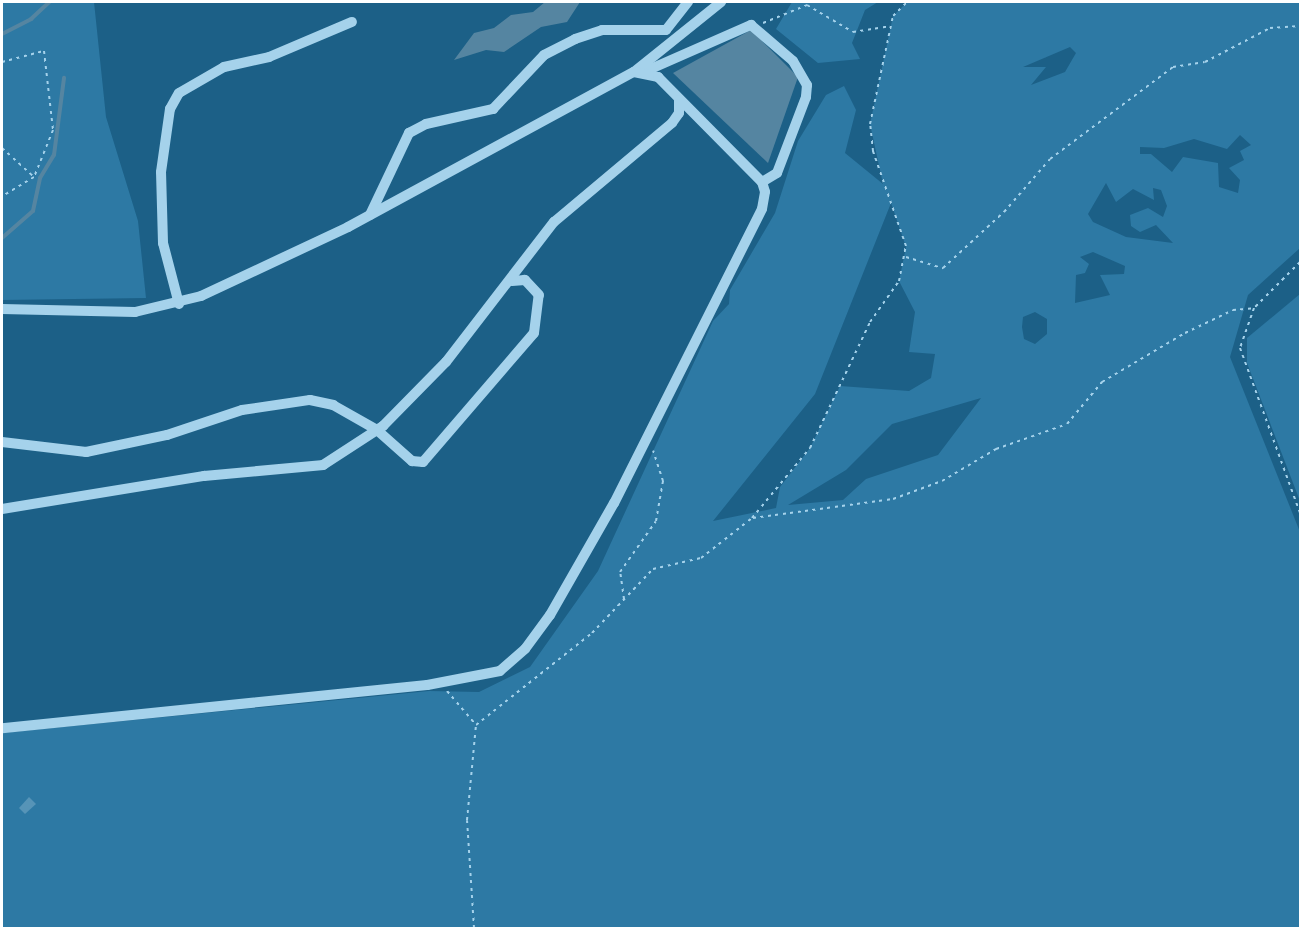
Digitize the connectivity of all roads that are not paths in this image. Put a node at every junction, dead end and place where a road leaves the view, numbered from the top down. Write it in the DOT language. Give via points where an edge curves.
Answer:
graph roads {
  1 [pos="683,2"];
  2 [pos="688,2"];
  3 [pos="721,2"];
  4 [pos="352,22"];
  5 [pos="666,30"];
  6 [pos="647,66"];
  7 [pos="679,100"];
  8 [pos="762,182"];
  9 [pos="370,215"];
  10 [pos="512,281"];
  11 [pos="179,304"];
  12 [pos="2,309"];
  13 [pos="377,430"];
  14 [pos="2,442"];
  15 [pos="2,508"];
  16 [pos="2,728"];
  1 -- 5 [label="lane"];
  2 -- 5 [label="lane"];
  3 -- 6 [label="lane"];
  4 -- 11 [label="lane" via="269,57 224,67 179,93 170,109 160,172 163,243"];
  5 -- 6 [label="lane"];
  5 -- 9 [label="lane" via="603,30 575,39 544,55 493,109 426,124 409,133"];
  6 -- 7 [label="lane"];
  6 -- 8 [label="lane" via="744,26 754,27 793,61 807,85 777,173"];
  6 -- 9 [label="lane"];
  7 -- 8 [label="lane"];
  7 -- 10 [label="lane" via="672,123 554,222"];
  8 -- 16 [label="lane" via="762,209 646,439 556,606 525,649 484,678"];
  9 -- 11 [label="lane"];
  10 -- 13 [label="lane" via="446,362"];
  10 -- 13 [label="lane" via="525,280 539,295 534,333 430,458 412,461"];
  11 -- 12 [label="lane" via="135,312"];
  13 -- 14 [label="lane" via="333,405 310,400 242,410 166,435 86,452"];
  13 -- 15 [label="lane" via="323,465 204,476"];
}
